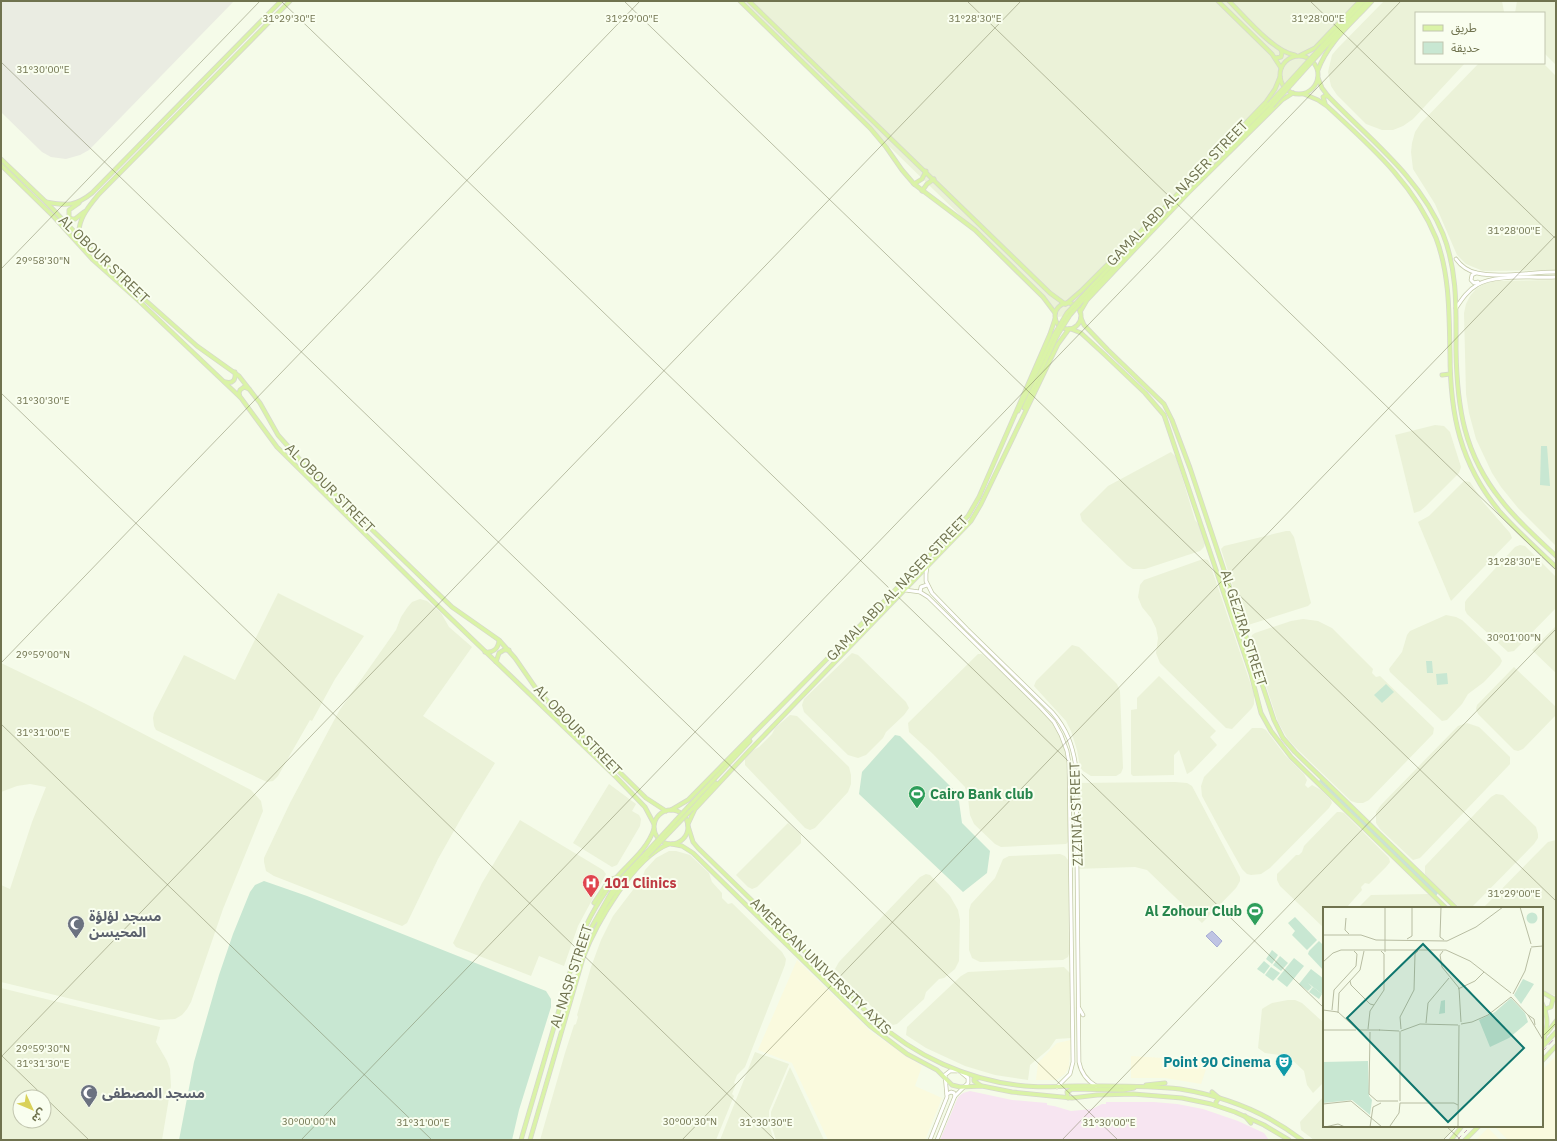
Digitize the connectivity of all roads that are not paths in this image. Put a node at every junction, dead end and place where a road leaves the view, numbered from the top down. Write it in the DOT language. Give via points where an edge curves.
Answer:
graph roads {
  1 [pos="282,1"];
  2 [pos="290,1"];
  3 [pos="740,1"];
  4 [pos="749,1"];
  5 [pos="1218,1"];
  6 [pos="1229,1"];
  7 [pos="1360,1"];
  8 [pos="1364,1"];
  9 [pos="1371,1"];
  10 [pos="1349,27"];
  11 [pos="1352,30"];
  12 [pos="1323,47"];
  13 [pos="1312,49"];
  14 [pos="1281,50"];
  15 [pos="1298,55"];
  16 [pos="1324,56"];
  17 [pos="1276,58"];
  18 [pos="1281,68"];
  19 [pos="1318,71"];
  20 [pos="1280,77"];
  21 [pos="1318,78"];
  22 [pos="1273,92"];
  23 [pos="1293,93"];
  24 [pos="1304,94"];
  25 [pos="1328,96"];
  26 [pos="1283,98"];
  27 [pos="1270,105"];
  28 [pos="1326,105"];
  29 [pos="1350,110"];
  30 [pos="1346,115"];
  31 [pos="1367,126"];
  32 [pos="1363,131"];
  33 [pos="1,159"];
  34 [pos="1210,160"];
  35 [pos="1,165"];
  36 [pos="1216,166"];
  37 [pos="926,171"];
  38 [pos="1414,176"];
  39 [pos="934,179"];
  40 [pos="1410,180"];
  41 [pos="914,184"];
  42 [pos="922,191"];
  43 [pos="81,201"];
  44 [pos="46,202"];
  45 [pos="87,210"];
  46 [pos="1150,222"];
  47 [pos="81,240"];
  48 [pos="1456,259"];
  49 [pos="1556,272"];
  50 [pos="1454,273"];
  51 [pos="1476,273"];
  52 [pos="1446,276"];
  53 [pos="1556,277"];
  54 [pos="1483,282"];
  55 [pos="1456,287"];
  56 [pos="1076,295"];
  57 [pos="1056,298"];
  58 [pos="1449,298"];
  59 [pos="1082,301"];
  60 [pos="1065,304"];
  61 [pos="1050,305"];
  62 [pos="1456,308"];
  63 [pos="1080,312"];
  64 [pos="1055,313"];
  65 [pos="1081,318"];
  66 [pos="1055,319"];
  67 [pos="1085,326"];
  68 [pos="1070,329"];
  69 [pos="1081,333"];
  70 [pos="1056,336"];
  71 [pos="234,372"];
  72 [pos="1450,374"];
  73 [pos="1442,375"];
  74 [pos="224,382"];
  75 [pos="250,389"];
  76 [pos="241,398"];
  77 [pos="1159,399"];
  78 [pos="1155,403"];
  79 [pos="1164,404"];
  80 [pos="1159,407"];
  81 [pos="1556,556"];
  82 [pos="927,567"];
  83 [pos="1556,567"];
  84 [pos="927,584"];
  85 [pos="1231,589"];
  86 [pos="905,590"];
  87 [pos="1224,591"];
  88 [pos="920,592"];
  89 [pos="1233,596"];
  90 [pos="1227,598"];
  91 [pos="500,640"];
  92 [pos="509,650"];
  93 [pos="485,652"];
  94 [pos="496,662"];
  95 [pos="1003,664"];
  96 [pos="999,668"];
  97 [pos="755,733"];
  98 [pos="1070,739"];
  99 [pos="1064,740"];
  100 [pos="1072,745"];
  101 [pos="1066,746"];
  102 [pos="1298,755"];
  103 [pos="1302,758"];
  104 [pos="1294,760"];
  105 [pos="1297,763"];
  106 [pos="683,804"];
  107 [pos="692,809"];
  108 [pos="653,810"];
  109 [pos="671,810"];
  110 [pos="666,811"];
  111 [pos="688,825"];
  112 [pos="654,826"];
  113 [pos="693,842"];
  114 [pos="647,844"];
  115 [pos="671,844"];
  116 [pos="688,849"];
  117 [pos="656,851"];
  118 [pos="646,855"];
  119 [pos="726,875"];
  120 [pos="616,878"];
  121 [pos="734,878"];
  122 [pos="1441,893"];
  123 [pos="1436,898"];
  124 [pos="1446,898"];
  125 [pos="594,903"];
  126 [pos="737,903"];
  127 [pos="1442,903"];
  128 [pos="744,904"];
  129 [pos="1445,907"];
  130 [pos="1455,907"];
  131 [pos="598,926"];
  132 [pos="1072,933"];
  133 [pos="1078,933"];
  134 [pos="1072,940"];
  135 [pos="1078,940"];
  136 [pos="575,954"];
  137 [pos="575,985"];
  138 [pos="840,985"];
  139 [pos="581,987"];
  140 [pos="834,991"];
  141 [pos="1543,993"];
  142 [pos="1555,1000"];
  143 [pos="1543,1005"];
  144 [pos="1079,1008"];
  145 [pos="1545,1009"];
  146 [pos="1083,1014"];
  147 [pos="553,1015"];
  148 [pos="556,1020"];
  149 [pos="1556,1021"];
  150 [pos="1556,1032"];
  151 [pos="1546,1034"];
  152 [pos="1078,1041"];
  153 [pos="1084,1041"];
  154 [pos="1543,1043"];
  155 [pos="1543,1045"];
  156 [pos="1556,1046"];
  157 [pos="557,1048"];
  158 [pos="562,1049"];
  159 [pos="1543,1060"];
  160 [pos="1074,1062"];
  161 [pos="1079,1062"];
  162 [pos="939,1063"];
  163 [pos="937,1070"];
  164 [pos="960,1071"];
  165 [pos="979,1077"];
  166 [pos="946,1080"];
  167 [pos="1165,1082"];
  168 [pos="982,1086"];
  169 [pos="1139,1086"];
  170 [pos="965,1087"];
  171 [pos="1056,1087"];
  172 [pos="1097,1087"];
  173 [pos="1212,1092"];
  174 [pos="948,1094"];
  175 [pos="1207,1095"];
  176 [pos="955,1096"];
  177 [pos="1068,1098"];
  178 [pos="1219,1098"];
  179 [pos="1204,1102"];
  180 [pos="1216,1105"];
  181 [pos="1244,1115"];
  182 [pos="1251,1123"];
  183 [pos="1289,1125"];
  184 [pos="1461,1127"];
  185 [pos="1478,1127"];
  186 [pos="1287,1129"];
  187 [pos="521,1140"];
  188 [pos="530,1140"];
  189 [pos="930,1140"];
  190 [pos="936,1140"];
  191 [pos="1289,1140"];
  192 [pos="1302,1140"];
  193 [pos="1451,1140"];
  194 [pos="1465,1140"];
  1 -- 43 [label="main road" via="94,191"];
  2 -- 45 [label="main road" via="99,194"];
  3 -- 41 [label="main road" via="870,128"];
  4 -- 37 [label="main road"];
  5 -- 17 [label="main road"];
  6 -- 14 [label="main road"];
  7 -- 13 [label="main road"];
  8 -- 12 [label="main road"];
  9 -- 10 [label="main road"];
  9 -- 12 [label="main road"];
  10 -- 11 [label="main road"];
  10 -- 16 [label="main road"];
  12 -- 27 [label="main road, bridge"];
  13 -- 15 [label="main road"];
  13 -- 16 [label="main road" via="1317,56"];
  14 -- 15 [label="main road"];
  14 -- 17 [label="main road" via="1281,57"];
  15 -- 18 [label="main road" via="1286,61"];
  15 -- 19 [label="main road" via="1312,60"];
  16 -- 19 [label="main road"];
  17 -- 18 [label="main road"];
  18 -- 20 [label="main road"];
  19 -- 21 [label="main road"];
  20 -- 22 [label="main road, GAMAL ABD AL NASER STREET"];
  20 -- 23 [label="main road" via="1283,86"];
  21 -- 24 [label="main road" via="1313,88"];
  21 -- 25 [label="main road"];
  22 -- 26 [label="main road"];
  22 -- 34 [label="main road, GAMAL ABD AL NASER STREET"];
  23 -- 24 [label="main road"];
  23 -- 26 [label="main road, GAMAL ABD AL NASER STREET"];
  24 -- 28 [label="main road"];
  25 -- 28 [label="main road" via="1323,97"];
  25 -- 30 [label="main road"];
  26 -- 36 [label="main road, GAMAL ABD AL NASER STREET"];
  27 -- 34 [label="main road" via="1221,153"];
  27 -- 36 [label="main road" via="1222,155"];
  28 -- 52 [label="main road" via="1398,175 1428,221"];
  29 -- 30 [label="main road"];
  30 -- 32 [label="main road"];
  31 -- 32 [label="main road"];
  32 -- 40 [label="main road"];
  33 -- 44 [label="main road, AL OBOUR STREET"];
  34 -- 46 [label="main road, GAMAL ABD AL NASER STREET"];
  35 -- 74 [label="main road, AL OBOUR STREET" via="93,260"];
  36 -- 59 [label="main road, GAMAL ABD AL NASER STREET"];
  37 -- 39 [label="main road"];
  37 -- 41 [label="main road" via="922,179"];
  38 -- 40 [label="main road"];
  39 -- 42 [label="main road"];
  39 -- 57 [label="main road"];
  40 -- 50 [label="main road" via="1440,227"];
  41 -- 42 [label="main road"];
  42 -- 61 [label="main road" via="969,225"];
  43 -- 44 [label="main road" via="65,205"];
  43 -- 45 [label="main road" via="69,210 69,217 75,219"];
  44 -- 47 [label="main road, AL OBOUR STREET"];
  45 -- 47 [label="main road" via="80,225"];
  46 -- 56 [label="main road, GAMAL ABD AL NASER STREET"];
  46 -- 59 [label="main road"];
  47 -- 71 [label="main road, AL OBOUR STREET" via="197,346"];
  48 -- 51 [label="main road"];
  49 -- 51 [label="main road"];
  50 -- 52 [label="main road" via="1452,278"];
  50 -- 55 [label="main road"];
  51 -- 54 [label="main road" via="1471,276 1472,282"];
  52 -- 58 [label="main road"];
  53 -- 54 [label="main road" via="1497,279"];
  54 -- 62 [label="main road" via="1467,292"];
  55 -- 58 [label="main road" via="1450,287"];
  55 -- 62 [label="main road"];
  56 -- 59 [label="main road" via="1079,301"];
  56 -- 60 [label="main road, GAMAL ABD AL NASER STREET"];
  57 -- 60 [label="main road"];
  57 -- 61 [label="main road"];
  58 -- 72 [label="main road"];
  59 -- 63 [label="main road"];
  59 -- 70 [label="main road, bridge" via="1067,313"];
  60 -- 63 [label="main road" via="1074,305"];
  60 -- 64 [label="main road"];
  61 -- 64 [label="main road"];
  62 -- 81 [label="main road" via="1458,397 1471,449 1501,500"];
  63 -- 65 [label="main road"];
  64 -- 66 [label="main road"];
  65 -- 67 [label="main road, AL GEZIRA STREET"];
  65 -- 68 [label="main road" via="1078,325"];
  66 -- 68 [label="main road" via="1060,327"];
  66 -- 70 [label="main road"];
  67 -- 69 [label="main road"];
  67 -- 77 [label="main road, AL GEZIRA STREET"];
  68 -- 69 [label="main road, AL GEZIRA STREET"];
  68 -- 70 [label="main road"];
  69 -- 78 [label="main road, AL GEZIRA STREET"];
  70 -- 82 [label="main road, GAMAL ABD AL NASER STREET" via="1022,417 976,513"];
  70 -- 97 [label="main road, GAMAL ABD AL NASER STREET" via="1021,407 1014,415 979,497 968,516"];
  71 -- 74 [label="main road" via="233,382"];
  71 -- 75 [label="main road, AL OBOUR STREET"];
  72 -- 73 [label="main road"];
  72 -- 83 [label="main road" via="1455,419 1463,454 1493,503 1532,547"];
  74 -- 76 [label="main road, AL OBOUR STREET"];
  75 -- 76 [label="main road" via="240,390"];
  75 -- 91 [label="main road, AL OBOUR STREET" via="278,435 302,462 444,599"];
  76 -- 93 [label="main road, AL OBOUR STREET" via="278,447"];
  77 -- 78 [label="main road"];
  77 -- 79 [label="main road, AL GEZIRA STREET"];
  78 -- 80 [label="main road, AL GEZIRA STREET"];
  79 -- 80 [label="main road"];
  79 -- 85 [label="main road, AL GEZIRA STREET" via="1188,461"];
  80 -- 87 [label="main road, AL GEZIRA STREET" via="1167,422"];
  82 -- 84 [label="main road"];
  82 -- 86 [label="main road, GAMAL ABD AL NASER STREET"];
  84 -- 88 [label="main road" via="921,587"];
  84 -- 95 [label="main road, ZIZINIA STREET" via="932,593"];
  85 -- 87 [label="main road" via="1228,592"];
  85 -- 89 [label="main road, AL GEZIRA STREET"];
  86 -- 88 [label="main road"];
  86 -- 107 [label="main road, GAMAL ABD AL NASER STREET"];
  87 -- 90 [label="main road, AL GEZIRA STREET"];
  88 -- 96 [label="main road, ZIZINIA STREET"];
  89 -- 90 [label="main road" via="1229,595"];
  89 -- 102 [label="main road, AL GEZIRA STREET" via="1274,720 1283,738"];
  90 -- 104 [label="main road, AL GEZIRA STREET" via="1263,717 1280,745"];
  91 -- 92 [label="main road, AL OBOUR STREET"];
  91 -- 93 [label="main road" via="494,650"];
  92 -- 94 [label="main road" via="502,650"];
  92 -- 108 [label="main road, AL OBOUR STREET" via="551,705 644,796"];
  93 -- 94 [label="main road, AL OBOUR STREET"];
  94 -- 108 [label="main road, AL OBOUR STREET" via="643,805"];
  95 -- 96 [label="main road"];
  95 -- 98 [label="main road, ZIZINIA STREET" via="1052,712"];
  96 -- 99 [label="main road, ZIZINIA STREET" via="1050,717"];
  97 -- 106 [label="main road, GAMAL ABD AL NASER STREET"];
  97 -- 107 [label="main road"];
  98 -- 99 [label="main road"];
  98 -- 100 [label="main road, ZIZINIA STREET"];
  99 -- 101 [label="main road, ZIZINIA STREET"];
  100 -- 101 [label="main road"];
  100 -- 133 [label="main road, ZIZINIA STREET" via="1076,768"];
  101 -- 132 [label="main road, ZIZINIA STREET" via="1069,763"];
  102 -- 103 [label="main road, AL GEZIRA STREET"];
  102 -- 104 [label="main road"];
  103 -- 105 [label="main road"];
  103 -- 122 [label="main road, AL GEZIRA STREET"];
  104 -- 105 [label="main road, AL GEZIRA STREET"];
  105 -- 123 [label="main road, AL GEZIRA STREET"];
  106 -- 107 [label="main road" via="687,809"];
  106 -- 109 [label="main road, GAMAL ABD AL NASER STREET"];
  107 -- 111 [label="main road"];
  107 -- 118 [label="main road, bridge"];
  108 -- 110 [label="main road, AL OBOUR STREET"];
  108 -- 112 [label="main road, AL OBOUR STREET"];
  109 -- 110 [label="main road"];
  109 -- 111 [label="main road" via="683,816"];
  110 -- 112 [label="main road" via="658,816"];
  111 -- 113 [label="main road, AMERICAN UNIVERSITY AXIS"];
  111 -- 115 [label="main road" via="684,839"];
  112 -- 114 [label="main road, AL NASR STREET"];
  112 -- 115 [label="main road" via="659,839"];
  113 -- 116 [label="main road" via="688,845"];
  113 -- 119 [label="main road, AMERICAN UNIVERSITY AXIS"];
  114 -- 117 [label="main road" via="655,844"];
  114 -- 120 [label="main road, AL NASR STREET"];
  115 -- 116 [label="main road, AMERICAN UNIVERSITY AXIS"];
  115 -- 117 [label="main road, AL NASR STREET"];
  116 -- 128 [label="main road, AMERICAN UNIVERSITY AXIS"];
  117 -- 131 [label="main road, AL NASR STREET" via="621,889"];
  118 -- 131 [label="main road" via="601,913"];
  118 -- 136 [label="main road" via="610,893"];
  119 -- 121 [label="main road"];
  119 -- 138 [label="main road, AMERICAN UNIVERSITY AXIS"];
  120 -- 125 [label="main road" via="608,882"];
  120 -- 136 [label="main road, AL NASR STREET" via="595,909"];
  122 -- 123 [label="main road"];
  122 -- 124 [label="main road, AL GEZIRA STREET"];
  123 -- 127 [label="main road, AL GEZIRA STREET"];
  124 -- 127 [label="main road"];
  124 -- 130 [label="main road, AL GEZIRA STREET"];
  126 -- 128 [label="main road"];
  127 -- 129 [label="main road, AL GEZIRA STREET"];
  128 -- 140 [label="main road, AMERICAN UNIVERSITY AXIS"];
  131 -- 137 [label="main road, AL NASR STREET" via="583,958"];
  132 -- 133 [label="main road"];
  132 -- 134 [label="main road, ZIZINIA STREET"];
  133 -- 135 [label="main road, ZIZINIA STREET"];
  134 -- 135 [label="main road"];
  134 -- 160 [label="main road, ZIZINIA STREET"];
  135 -- 144 [label="main road, ZIZINIA STREET"];
  136 -- 148 [label="main road, AL NASR STREET"];
  137 -- 139 [label="main road"];
  137 -- 157 [label="main road, AL NASR STREET"];
  138 -- 140 [label="main road"];
  138 -- 162 [label="main road, AMERICAN UNIVERSITY AXIS" via="880,1024"];
  140 -- 163 [label="main road, AMERICAN UNIVERSITY AXIS" via="883,1037"];
  141 -- 142 [label="main road"];
  142 -- 145 [label="main road" via="1552,1006"];
  143 -- 145 [label="main road"];
  144 -- 146 [label="main road"];
  144 -- 152 [label="main road, ZIZINIA STREET"];
  145 -- 151 [label="main road" via="1548,1022"];
  147 -- 148 [label="main road"];
  148 -- 187 [label="main road, AL NASR STREET"];
  149 -- 151 [label="main road"];
  150 -- 155 [label="main road"];
  151 -- 154 [label="main road"];
  152 -- 153 [label="main road"];
  152 -- 161 [label="main road, ZIZINIA STREET"];
  156 -- 159 [label="main road"];
  157 -- 158 [label="main road"];
  157 -- 188 [label="main road, AL NASR STREET"];
  160 -- 161 [label="main road"];
  160 -- 171 [label="main road, ZIZINIA STREET" via="1072,1072"];
  161 -- 172 [label="main road, ZIZINIA STREET" via="1085,1077"];
  162 -- 163 [label="main road" via="942,1068"];
  162 -- 164 [label="main road, AMERICAN UNIVERSITY AXIS"];
  163 -- 166 [label="main road, AMERICAN UNIVERSITY AXIS"];
  164 -- 165 [label="main road, AMERICAN UNIVERSITY AXIS"];
  164 -- 166 [label="main road" via="948,1071 945,1075"];
  164 -- 170 [label="main road" via="968,1080"];
  165 -- 168 [label="main road" via="975,1078 974,1082"];
  165 -- 171 [label="main road, AMERICAN UNIVERSITY AXIS" via="1016,1085"];
  166 -- 170 [label="main road, AMERICAN UNIVERSITY AXIS" via="954,1086"];
  166 -- 174 [label="main road"];
  167 -- 169 [label="main road"];
  168 -- 170 [label="main road, AMERICAN UNIVERSITY AXIS"];
  168 -- 177 [label="main road, AMERICAN UNIVERSITY AXIS"];
  169 -- 172 [label="main road, AMERICAN UNIVERSITY AXIS"];
  169 -- 175 [label="main road, AMERICAN UNIVERSITY AXIS" via="1180,1089"];
  169 -- 177 [label="main road" via="1123,1090 1072,1089 1067,1092"];
  170 -- 176 [label="main road"];
  171 -- 172 [label="main road, AMERICAN UNIVERSITY AXIS"];
  173 -- 178 [label="main road"];
  174 -- 176 [label="main road" via="951,1092"];
  174 -- 189 [label="main road"];
  175 -- 178 [label="main road, AMERICAN UNIVERSITY AXIS"];
  175 -- 179 [label="main road" via="1208,1098"];
  176 -- 190 [label="main road"];
  177 -- 179 [label="main road, AMERICAN UNIVERSITY AXIS" via="1146,1095"];
  178 -- 180 [label="main road"];
  178 -- 186 [label="main road, AMERICAN UNIVERSITY AXIS" via="1256,1112"];
  179 -- 180 [label="main road, AMERICAN UNIVERSITY AXIS"];
  180 -- 181 [label="main road, AMERICAN UNIVERSITY AXIS"];
  181 -- 182 [label="main road"];
  181 -- 191 [label="main road, AMERICAN UNIVERSITY AXIS"];
  183 -- 186 [label="main road"];
  184 -- 193 [label="main road"];
  185 -- 194 [label="main road"];
  186 -- 192 [label="main road, AMERICAN UNIVERSITY AXIS"];
}
